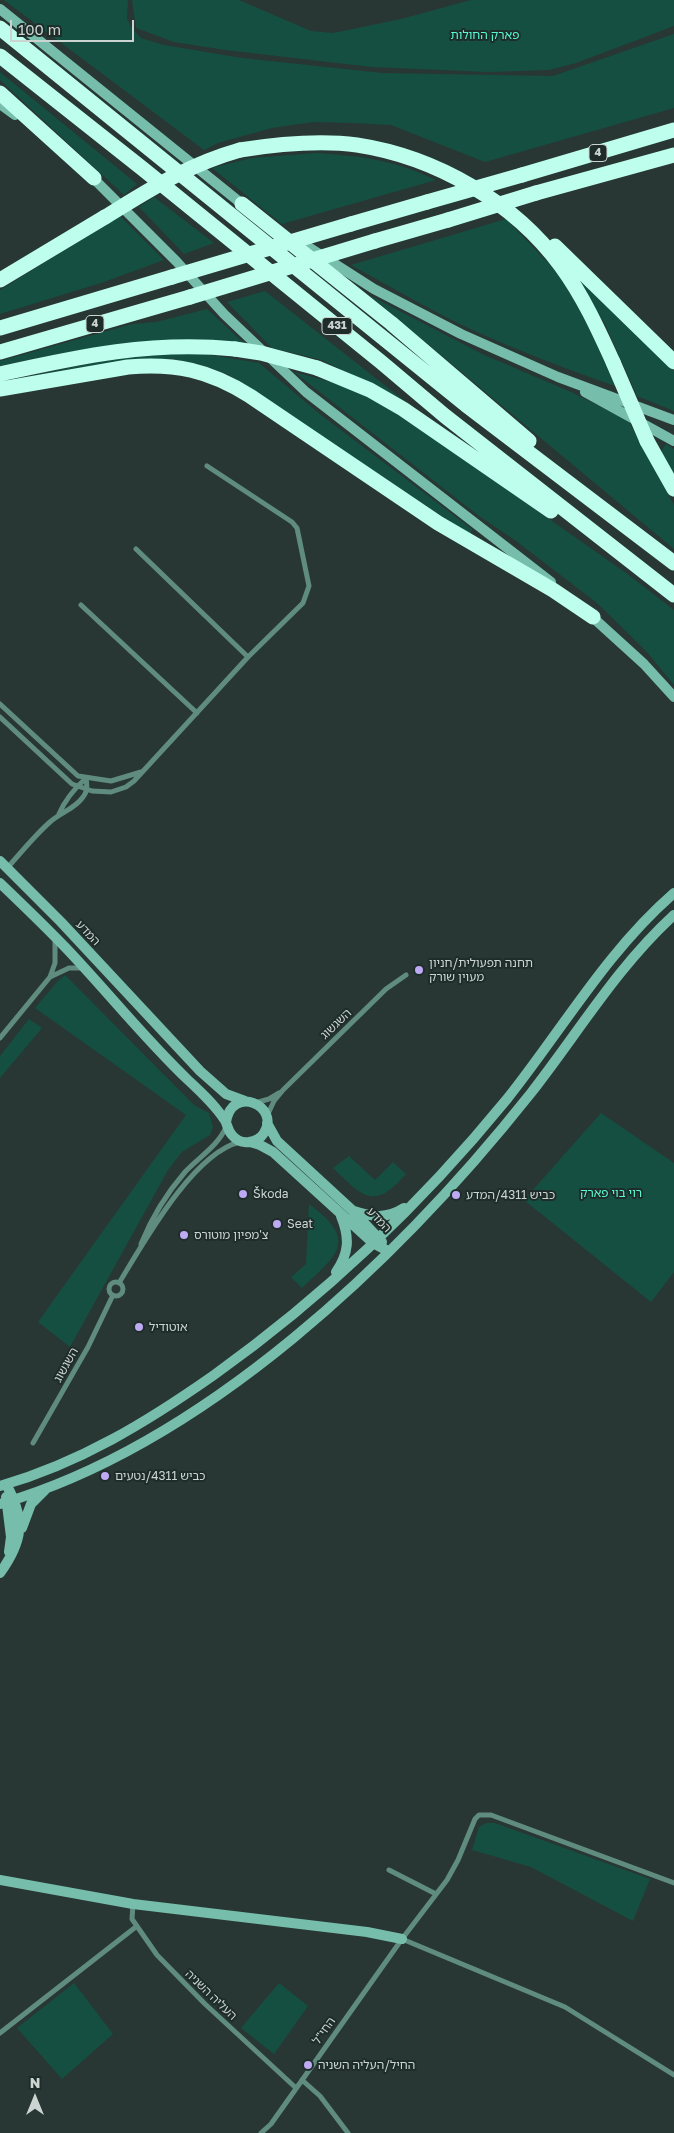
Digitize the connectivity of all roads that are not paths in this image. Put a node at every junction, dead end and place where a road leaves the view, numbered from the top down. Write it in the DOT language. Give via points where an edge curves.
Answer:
graph roads {
  1 [pos="0,8"];
  2 [pos="0,28"];
  3 [pos="0,56"];
  4 [pos="0,93"];
  5 [pos="0,104"];
  6 [pos="674,130"];
  7 [pos="674,155"];
  8 [pos="94,178"];
  9 [pos="242,204"];
  10 [pos="498,204"];
  11 [pos="0,280"];
  12 [pos="0,328"];
  13 [pos="0,352"];
  14 [pos="674,362"];
  15 [pos="0,374"];
  16 [pos="558,377"];
  17 [pos="0,389"];
  18 [pos="674,420"];
  19 [pos="674,441"];
  20 [pos="207,466"];
  21 [pos="674,489"];
  22 [pos="618,520"];
  23 [pos="136,549"];
  24 [pos="674,564"];
  25 [pos="674,596"];
  26 [pos="81,605"];
  27 [pos="593,617"];
  28 [pos="248,657"];
  29 [pos="674,697"];
  30 [pos="0,704"];
  31 [pos="196,713"];
  32 [pos="0,717"];
  33 [pos="144,771"];
  34 [pos="86,778"];
  35 [pos="77,786"];
  36 [pos="87,789"];
  37 [pos="59,814"];
  38 [pos="2,866"];
  39 [pos="0,883"];
  40 [pos="674,893"];
  41 [pos="0,894"];
  42 [pos="12,895"];
  43 [pos="674,915"];
  44 [pos="55,937"];
  45 [pos="84,968"];
  46 [pos="406,975"];
  47 [pos="50,977"];
  48 [pos="0,1038"];
  49 [pos="283,1090"];
  50 [pos="250,1102"];
  51 [pos="267,1120"];
  52 [pos="227,1124"];
  53 [pos="245,1142"];
  54 [pos="414,1202"];
  55 [pos="352,1210"];
  56 [pos="339,1213"];
  57 [pos="376,1240"];
  58 [pos="388,1251"];
  59 [pos="134,1258"];
  60 [pos="119,1283"];
  61 [pos="328,1285"];
  62 [pos="113,1295"];
  63 [pos="33,1443"];
  64 [pos="3,1485"];
  65 [pos="49,1487"];
  66 [pos="7,1502"];
  67 [pos="0,1524"];
  68 [pos="16,1537"];
  69 [pos="0,1574"];
  70 [pos="389,1870"];
  71 [pos="0,1880"];
  72 [pos="674,1883"];
  73 [pos="436,1894"];
  74 [pos="133,1904"];
  75 [pos="137,1926"];
  76 [pos="402,1939"];
  77 [pos="0,2033"];
  78 [pos="674,2075"];
  79 [pos="302,2080"];
  80 [pos="296,2088"];
  81 [pos="261,2133"];
  82 [pos="348,2133"];
  1 -- 9 [label="main road"];
  2 -- 22 [label="highway, 431" via="466,405"];
  3 -- 25 [label="highway, 431" via="444,416"];
  4 -- 8 [label="highway"];
  5 -- 8 [label="main road"];
  6 -- 12 [label="highway, 4, bridge"];
  7 -- 13 [label="highway, 4, bridge"];
  8 -- 27 [label="main road" via="178,262 224,314 306,392"];
  9 -- 16 [label="main road" via="374,289 461,334"];
  9 -- 22 [label="highway" via="391,323"];
  10 -- 11 [label="highway, bridge" via="429,166 370,148 327,143 240,150 170,177"];
  10 -- 14 [label="highway" via="552,243"];
  10 -- 21 [label="highway, bridge" via="522,224 560,265 579,292 647,441"];
  15 -- 25 [label="highway, bridge" via="119,350 182,346 261,353 317,368 370,390 403,409"];
  16 -- 18 [label="main road"];
  16 -- 19 [label="main road"];
  17 -- 27 [label="highway" via="148,365 179,367 219,378 438,523"];
  20 -- 28 [label="street" via="292,522 301,538 308,594 303,603"];
  22 -- 24 [label="highway, 431"];
  23 -- 28 [label="street"];
  26 -- 31 [label="street"];
  27 -- 29 [label="main road"];
  28 -- 31 [label="street"];
  30 -- 34 [label="street" via="78,776"];
  31 -- 33 [label="street"];
  32 -- 35 [label="street"];
  33 -- 34 [label="street" via="111,781"];
  33 -- 36 [label="street" via="126,786 111,792"];
  34 -- 35 [label="street"];
  34 -- 36 [label="street"];
  35 -- 36 [label="street"];
  35 -- 37 [label="street"];
  36 -- 37 [label="street" via="68,812"];
  37 -- 38 [label="street"];
  38 -- 39 [label="main road"];
  38 -- 50 [label="main road, המדע" via="61,922 200,1070 226,1094"];
  39 -- 42 [label="main road"];
  40 -- 54 [label="main road" via="611,960 506,1099"];
  41 -- 42 [label="main road"];
  42 -- 44 [label="main road"];
  43 -- 58 [label="main road" via="626,966 531,1093 466,1171"];
  44 -- 45 [label="main road"];
  44 -- 47 [label="street" via="55,963"];
  45 -- 47 [label="street" via="69,968"];
  45 -- 52 [label="main road" via="148,1039 209,1099"];
  46 -- 49 [label="street, השגשוג" via="386,989"];
  47 -- 48 [label="street"];
  49 -- 50 [label="street, השגשוג" via="269,1099"];
  49 -- 51 [label="street, השגשוג" via="274,1101"];
  50 -- 51 [label="main road" via="262,1108"];
  50 -- 52 [label="main road" via="234,1106 227,1116"];
  51 -- 53 [label="main road" via="260,1138"];
  51 -- 55 [label="main road, המדע" via="277,1141"];
  52 -- 53 [label="main road" via="232,1136"];
  52 -- 59 [label="street" via="217,1143 168,1193"];
  53 -- 56 [label="main road, המדע" via="273,1152"];
  53 -- 59 [label="street" via="217,1151 192,1176"];
  54 -- 55 [label="main road" via="383,1216"];
  54 -- 57 [label="main road"];
  55 -- 57 [label="main road, המדע"];
  56 -- 57 [label="main road, המדע"];
  56 -- 61 [label="main road" via="346,1228 348,1245 342,1264"];
  57 -- 58 [label="main road, המדע"];
  57 -- 61 [label="main road"];
  58 -- 65 [label="main road" via="309,1324 209,1400 125,1453"];
  59 -- 60 [label="street"];
  60 -- 62 [label="street" via="122,1293"];
  60 -- 62 [label="street" via="109,1286"];
  61 -- 64 [label="main road" via="245,1353 150,1419 102,1446"];
  62 -- 63 [label="street, השגשוג" via="88,1347"];
  64 -- 66 [label="main road"];
  65 -- 66 [label="main road"];
  65 -- 68 [label="main road" via="31,1504"];
  66 -- 68 [label="main road" via="19,1518"];
  67 -- 68 [label="main road"];
  68 -- 69 [label="main road"];
  70 -- 73 [label="street"];
  71 -- 74 [label="main road"];
  72 -- 73 [label="street, החי\"ל" via="485,1814 475,1819 454,1870"];
  73 -- 76 [label="street, החי\"ל"];
  74 -- 75 [label="street, העליה השניה" via="131,1913"];
  74 -- 76 [label="main road"];
  75 -- 77 [label="street"];
  75 -- 80 [label="street, העליה השניה" via="180,1980"];
  76 -- 78 [label="street" via="565,2007"];
  76 -- 79 [label="street, החי\"ל"];
  79 -- 80 [label="street, החי\"ל"];
  79 -- 82 [label="street" via="320,2096"];
  80 -- 81 [label="street, החי\"ל"];
}
